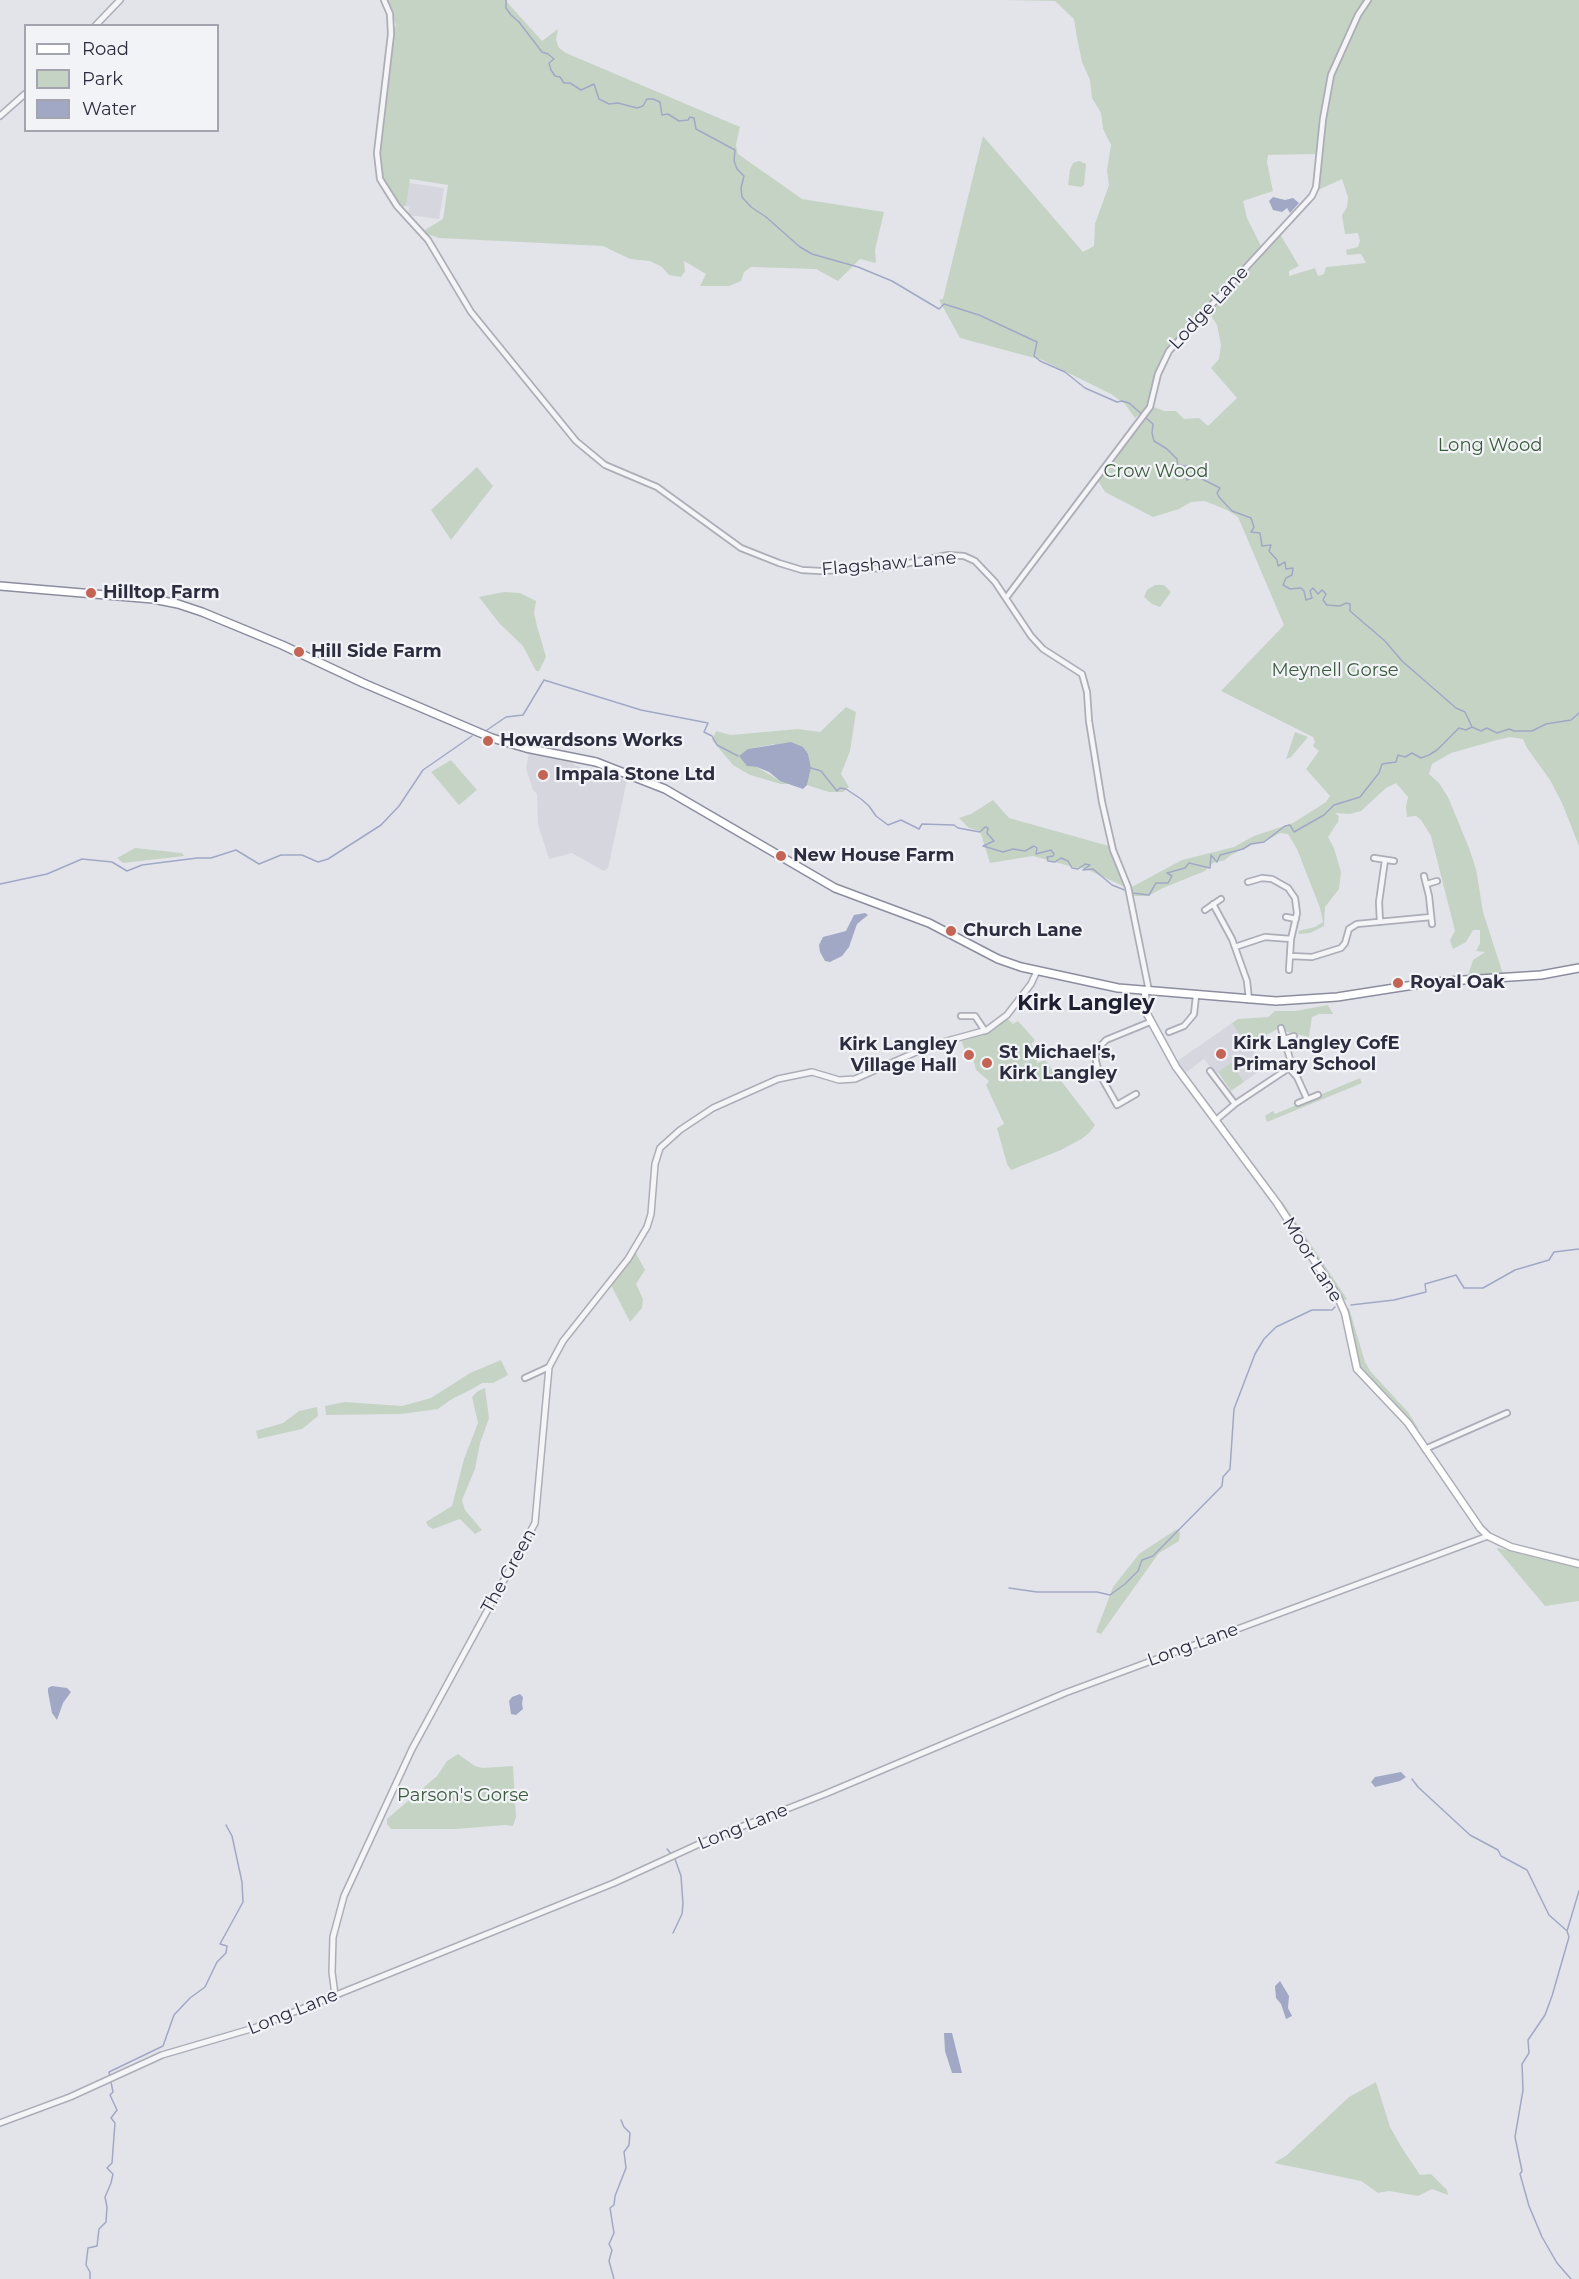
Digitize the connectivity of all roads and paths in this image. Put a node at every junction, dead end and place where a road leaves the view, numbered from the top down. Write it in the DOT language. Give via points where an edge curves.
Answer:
graph roads {
  1 [pos="120,0"];
  2 [pos="384,0"];
  3 [pos="1368,0"];
  4 [pos="96,24"];
  5 [pos="24,95"];
  6 [pos="0,116"];
  7 [pos="0,586"];
  8 [pos="1006,598"];
  9 [pos="1374,858"];
  10 [pos="1385,860"];
  11 [pos="1394,861"];
  12 [pos="1274,872"];
  13 [pos="1425,876"];
  14 [pos="1272,879"];
  15 [pos="1437,881"];
  16 [pos="1248,882"];
  17 [pos="1427,884"];
  18 [pos="1221,899"];
  19 [pos="1213,904"];
  20 [pos="1205,910"];
  21 [pos="1286,917"];
  22 [pos="1431,917"];
  23 [pos="1296,919"];
  24 [pos="1380,922"];
  25 [pos="1432,924"];
  26 [pos="1291,939"];
  27 [pos="1235,947"];
  28 [pos="1290,956"];
  29 [pos="1579,968"];
  30 [pos="1289,970"];
  31 [pos="1037,971"];
  32 [pos="1147,991"];
  33 [pos="1196,996"];
  34 [pos="1249,1000"];
  35 [pos="977,1007"];
  36 [pos="961,1016"];
  37 [pos="975,1016"];
  38 [pos="1150,1022"];
  39 [pos="1281,1028"];
  40 [pos="985,1031"];
  41 [pos="1169,1032"];
  42 [pos="1294,1036"];
  43 [pos="1285,1040"];
  44 [pos="1288,1068"];
  45 [pos="1210,1071"];
  46 [pos="1136,1094"];
  47 [pos="1318,1095"];
  48 [pos="1307,1099"];
  49 [pos="1298,1103"];
  50 [pos="1235,1104"];
  51 [pos="1215,1120"];
  52 [pos="549,1367"];
  53 [pos="525,1378"];
  54 [pos="1507,1413"];
  55 [pos="1425,1449"];
  56 [pos="1488,1536"];
  57 [pos="1579,1564"];
  58 [pos="335,1995"];
  59 [pos="0,2123"];
  1 -- 4 [label="street"];
  2 -- 8 [label="street, Flagshaw Lane" via="392,34 377,153 380,179 396,206 428,240 471,312 576,441 605,465 657,487 755,555 802,570 820,571 885,568 936,556 964,556 985,569"];
  3 -- 8 [label="street, Lodge Lane" via="1331,75 1312,196 1169,351 1145,413"];
  5 -- 6 [label="street"];
  7 -- 31 [label="highway" via="153,599 202,612 492,738 596,762 665,789 835,888 929,923 998,959"];
  8 -- 32 [label="street, Flagshaw Lane" via="1043,650 1082,674 1102,802 1113,850 1128,887"];
  9 -- 10 [label="street"];
  10 -- 11 [label="street"];
  10 -- 24 [label="street" via="1378,902"];
  12 -- 14 [label="street"];
  13 -- 17 [label="street"];
  14 -- 16 [label="street"];
  14 -- 23 [label="street" via="1292,892 1297,905"];
  15 -- 17 [label="street"];
  17 -- 22 [label="street"];
  18 -- 19 [label="street"];
  19 -- 20 [label="street"];
  19 -- 27 [label="street"];
  21 -- 23 [label="street"];
  22 -- 24 [label="street"];
  22 -- 25 [label="street"];
  23 -- 26 [label="street"];
  24 -- 28 [label="street" via="1353,926 1336,950 1312,957"];
  26 -- 27 [label="street" via="1265,937"];
  26 -- 28 [label="street"];
  27 -- 34 [label="street"];
  28 -- 30 [label="street"];
  29 -- 34 [label="highway" via="1530,976 1415,984 1300,1001"];
  31 -- 32 [label="highway"];
  31 -- 40 [label="street" via="1007,1014"];
  32 -- 33 [label="highway"];
  32 -- 38 [label="main road, Moor Lane" via="1146,1012"];
  33 -- 34 [label="highway"];
  33 -- 41 [label="street" via="1194,1014 1184,1026"];
  35 -- 37 [label="street"];
  36 -- 37 [label="street"];
  37 -- 40 [label="street"];
  38 -- 46 [label="street" via="1106,1040 1096,1051 1099,1073 1117,1105"];
  38 -- 51 [label="main road, Moor Lane" via="1176,1067"];
  39 -- 43 [label="street"];
  40 -- 52 [label="street, The Green" via="932,1045 855,1079 839,1080 812,1072 778,1079 714,1108 680,1130 660,1148 654,1164 651,1214 646,1227 628,1259 563,1341"];
  42 -- 43 [label="street"];
  43 -- 44 [label="street"];
  44 -- 48 [label="street"];
  44 -- 50 [label="street"];
  45 -- 50 [label="street"];
  47 -- 48 [label="street"];
  48 -- 49 [label="street"];
  50 -- 51 [label="street"];
  51 -- 55 [label="main road, Moor Lane" via="1277,1203 1338,1297 1357,1369 1408,1423"];
  52 -- 53 [label="street"];
  52 -- 58 [label="street, The Green" via="535,1523 412,1749 344,1896 333,1937"];
  54 -- 55 [label="street"];
  55 -- 56 [label="main road, Moor Lane"];
  56 -- 57 [label="main road, Moor Lane" via="1511,1547"];
  56 -- 58 [label="street, Long Lane" via="1065,1693 710,1839 614,1883"];
  58 -- 59 [label="street, Long Lane" via="244,2032 162,2055 70,2097"];
}
